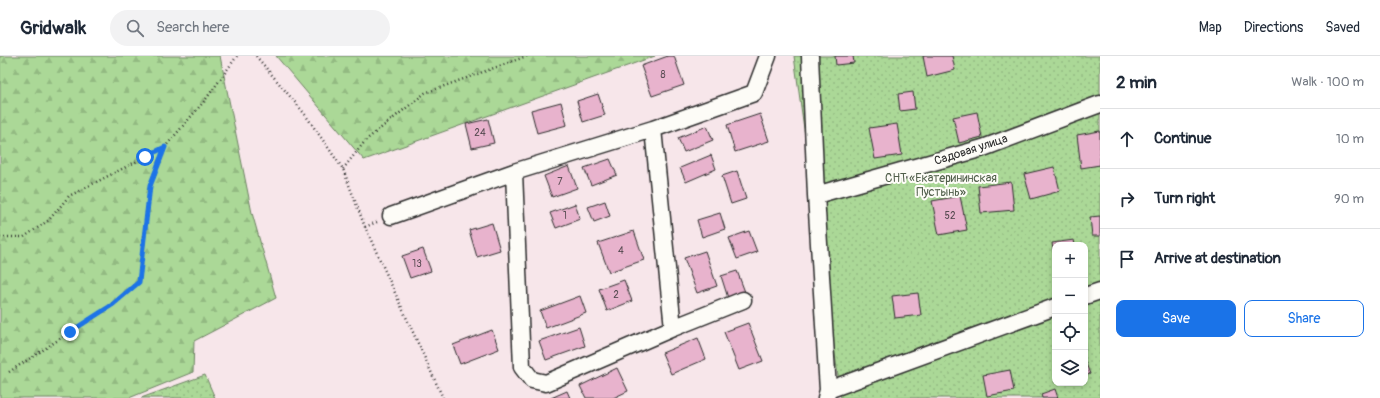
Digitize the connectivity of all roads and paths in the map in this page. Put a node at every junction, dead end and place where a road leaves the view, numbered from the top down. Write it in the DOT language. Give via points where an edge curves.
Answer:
graph roads {
  1 [pos="237,56"];
  2 [pos="256,56"];
  3 [pos="526,56"];
  4 [pos="768,56"];
  5 [pos="810,56"];
  6 [pos="1100,104"];
  7 [pos="653,129"];
  8 [pos="165,147"];
  9 [pos="343,169"];
  10 [pos="514,172"];
  11 [pos="816,195"];
  12 [pos="391,216"];
  13 [pos="0,238"];
  14 [pos="1100,291"];
  15 [pos="1088,295"];
  16 [pos="743,300"];
  17 [pos="1052,308"];
  18 [pos="673,328"];
  19 [pos="9,372"];
  20 [pos="827,394"];
  21 [pos="443,398"];
  1 -- 8 [label="path"];
  2 -- 9 [label="path" via="304,113"];
  3 -- 9 [label="path" via="425,93 366,140"];
  4 -- 7 [label="street" via="754,94"];
  5 -- 11 [label="street"];
  6 -- 11 [label="street, Садовая улица" via="983,148"];
  7 -- 10 [label="street"];
  7 -- 18 [label="street"];
  8 -- 13 [label="path" via="69,196 49,220 24,237"];
  8 -- 19 [label="path" via="150,186 139,282 112,305"];
  9 -- 21 [label="path" via="365,227"];
  10 -- 12 [label="street"];
  10 -- 18 [label="street" via="522,367 532,380 546,383"];
  11 -- 20 [label="street"];
  14 -- 15 [label="street"];
  16 -- 18 [label="street"];
  17 -- 20 [label="street"];
}
